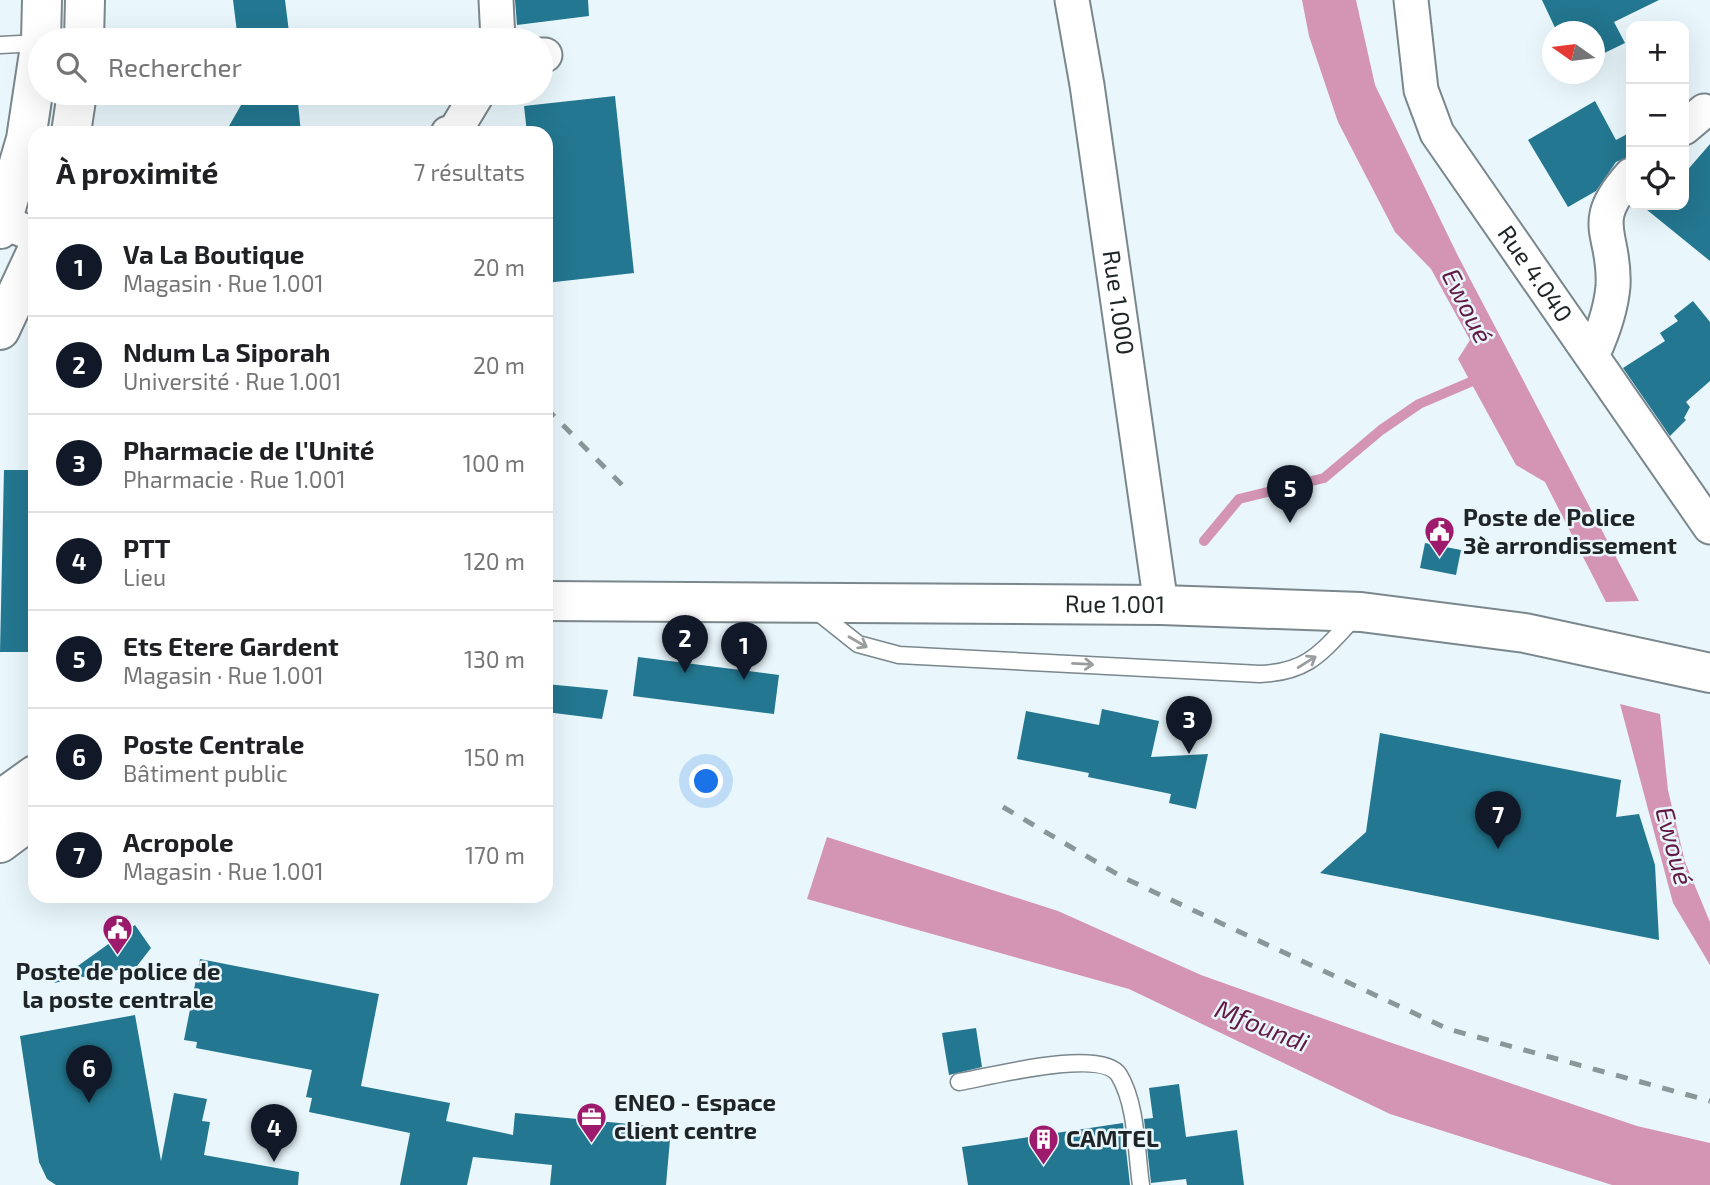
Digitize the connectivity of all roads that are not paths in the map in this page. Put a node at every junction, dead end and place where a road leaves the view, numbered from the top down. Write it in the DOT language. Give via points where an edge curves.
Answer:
graph roads {
  1 [pos="42,0"];
  2 [pos="85,0"];
  3 [pos="496,0"];
  4 [pos="1072,0"];
  5 [pos="1411,0"];
  6 [pos="41,28"];
  7 [pos="84,28"];
  8 [pos="497,28"];
  9 [pos="28,44"];
  10 [pos="0,45"];
  11 [pos="31,105"];
  12 [pos="75,105"];
  13 [pos="471,105"];
  14 [pos="72,126"];
  15 [pos="458,126"];
  16 [pos="1626,181"];
  17 [pos="13,228"];
  18 [pos="28,270"];
  19 [pos="0,330"];
  20 [pos="1593,354"];
  21 [pos="1710,527"];
  22 [pos="553,601"];
  23 [pos="804,601"];
  24 [pos="1161,605"];
  25 [pos="1361,612"];
  26 [pos="1694,669"];
  27 [pos="28,780"];
  28 [pos="0,800"];
  29 [pos="28,822"];
  30 [pos="0,843"];
  31 [pos="958,1082"];
  32 [pos="1141,1185"];
  1 -- 6 [label="main road"];
  2 -- 7 [label="main road"];
  3 -- 8 [label="street"];
  4 -- 24 [label="street, Rue 1.000"];
  5 -- 20 [label="street, Rue 4.040" via="1421,90 1437,132"];
  9 -- 10 [label="lane"];
  11 -- 17 [label="main road"];
  12 -- 14 [label="main road"];
  13 -- 15 [label="street"];
  16 -- 20 [label="street" via="1612,196 1604,227 1613,283"];
  18 -- 19 [label="main road"];
  20 -- 21 [label="street, Rue 4.040" via="1630,415"];
  22 -- 23 [label="main road, Rue 1.001"];
  23 -- 24 [label="main road, Rue 1.001"];
  23 -- 25 [label="lane, one-way" via="858,644 877,652 1260,674 1286,673 1311,661"];
  24 -- 25 [label="main road, Rue 1.001"];
  25 -- 26 [label="main road, Rue 1.001" via="1525,633"];
  27 -- 28 [label="main road"];
  29 -- 30 [label="main road"];
  31 -- 32 [label="lane" via="1048,1066 1103,1063 1117,1072 1127,1092"];
}
